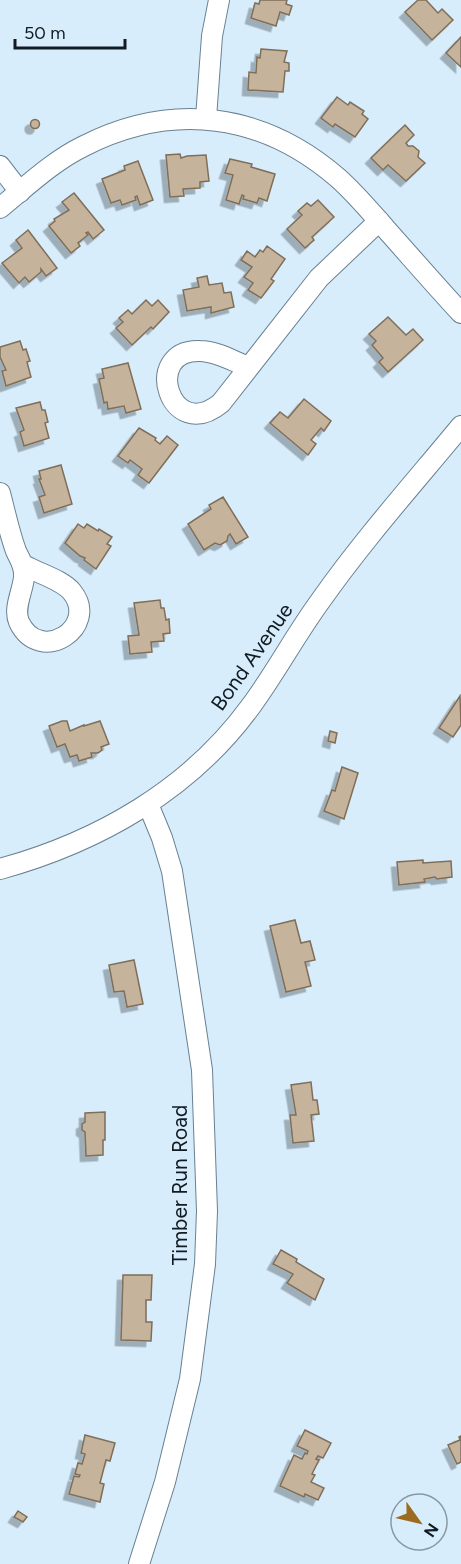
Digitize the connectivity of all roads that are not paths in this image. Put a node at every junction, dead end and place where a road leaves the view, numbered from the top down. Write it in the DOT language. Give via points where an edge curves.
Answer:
graph roads {
  1 [pos="219,0"];
  2 [pos="206,118"];
  3 [pos="0,166"];
  4 [pos="20,192"];
  5 [pos="0,208"];
  6 [pos="379,221"];
  7 [pos="461,313"];
  8 [pos="248,367"];
  9 [pos="461,426"];
  10 [pos="0,493"];
  11 [pos="24,565"];
  12 [pos="148,804"];
  13 [pos="0,869"];
  14 [pos="139,1564"];
  1 -- 2 [label="street" via="212,36"];
  2 -- 4 [label="street" via="142,123 114,132 61,160"];
  2 -- 6 [label="street" via="261,132 303,151 338,179"];
  3 -- 4 [label="street"];
  4 -- 5 [label="street"];
  6 -- 7 [label="street"];
  6 -- 8 [label="street" via="319,278"];
  9 -- 12 [label="street, Bond Avenue" via="321,599 249,709 205,758"];
  10 -- 11 [label="street" via="16,552"];
  12 -- 13 [label="street, Bond Avenue" via="84,840"];
  12 -- 14 [label="street, Timber Run Road" via="172,872 202,1070 207,1211 205,1264 190,1379 165,1482"];
}
